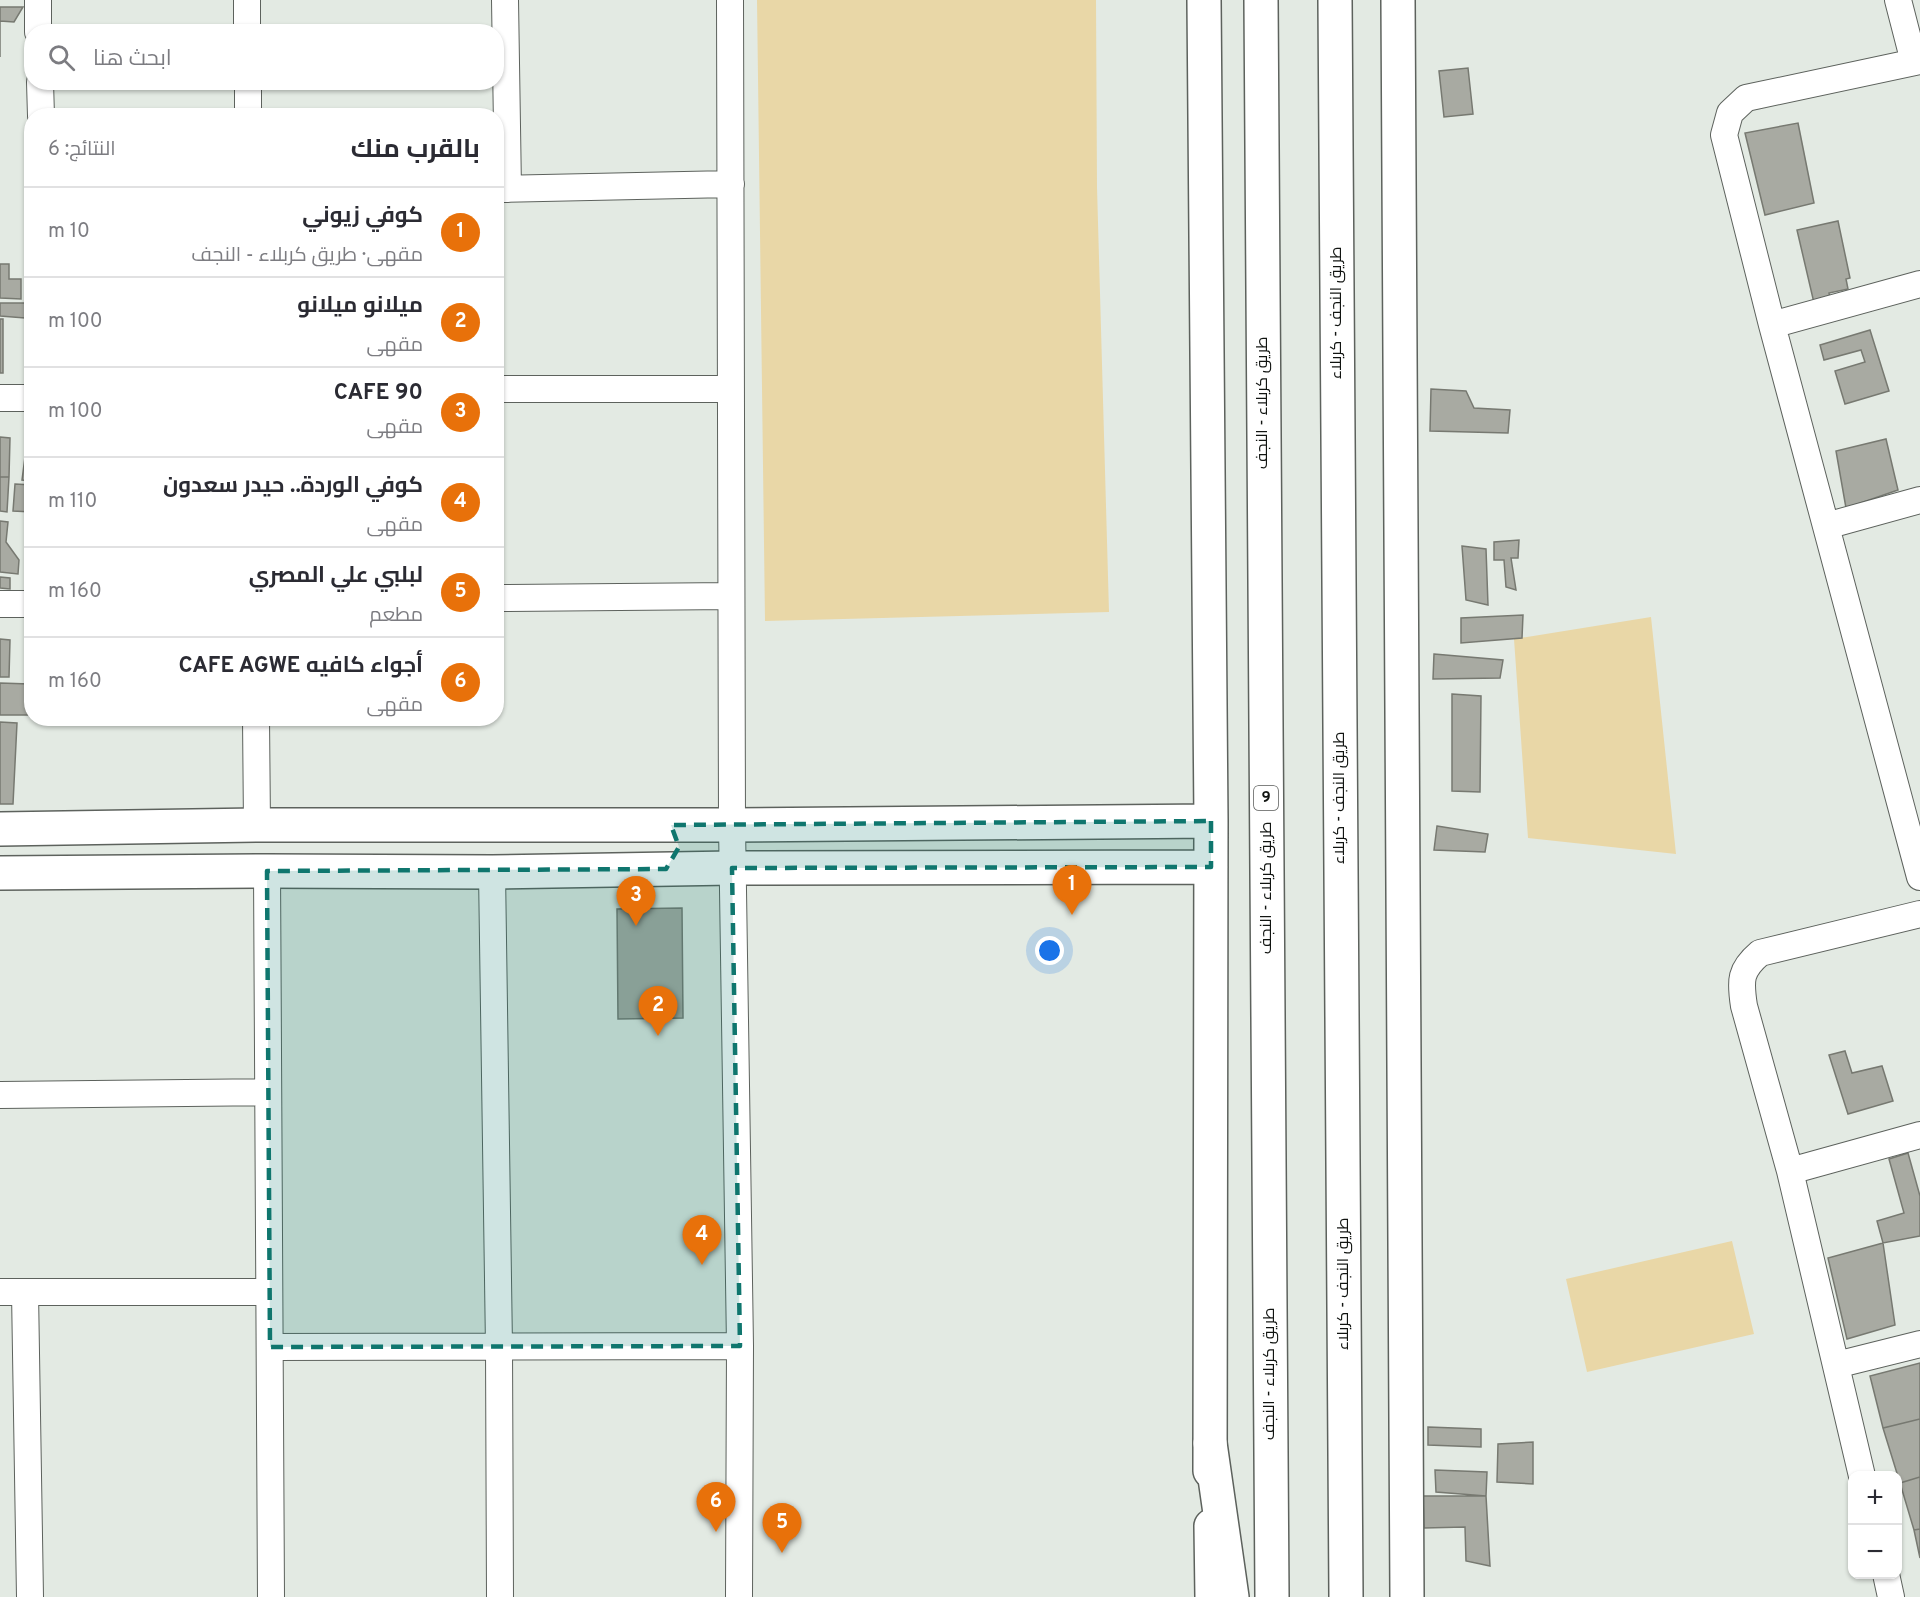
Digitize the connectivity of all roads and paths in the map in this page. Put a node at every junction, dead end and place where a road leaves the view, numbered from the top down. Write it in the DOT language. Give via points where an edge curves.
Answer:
graph roads {
  1 [pos="38,0"];
  2 [pos="247,0"];
  3 [pos="505,0"];
  4 [pos="730,0"];
  5 [pos="1204,0"];
  6 [pos="1261,0"];
  7 [pos="1335,0"];
  8 [pos="1398,0"];
  9 [pos="1898,0"];
  10 [pos="38,24"];
  11 [pos="247,24"];
  12 [pos="1917,61"];
  13 [pos="504,63"];
  14 [pos="40,90"];
  15 [pos="248,90"];
  16 [pos="504,90"];
  17 [pos="41,108"];
  18 [pos="248,108"];
  19 [pos="503,108"];
  20 [pos="731,184"];
  21 [pos="504,189"];
  22 [pos="1920,284"];
  23 [pos="1772,325"];
  24 [pos="504,389"];
  25 [pos="731,389"];
  26 [pos="0,398"];
  27 [pos="24,398"];
  28 [pos="1920,500"];
  29 [pos="1826,526"];
  30 [pos="731,596"];
  31 [pos="504,598"];
  32 [pos="0,604"];
  33 [pos="24,604"];
  34 [pos="256,726"];
  35 [pos="1211,821"];
  36 [pos="257,825"];
  37 [pos="671,825"];
  38 [pos="732,825"];
  39 [pos="0,830"];
  40 [pos="1211,867"];
  41 [pos="732,868"];
  42 [pos="666,869"];
  43 [pos="267,871"];
  44 [pos="492,872"];
  45 [pos="0,873"];
  46 [pos="1920,877"];
  47 [pos="1920,914"];
  48 [pos="268,1092"];
  49 [pos="0,1095"];
  50 [pos="1920,1135"];
  51 [pos="1790,1171"];
  52 [pos="13,1292"];
  53 [pos="269,1292"];
  54 [pos="1920,1344"];
  55 [pos="740,1346"];
  56 [pos="270,1347"];
  57 [pos="500,1347"];
  58 [pos="1836,1365"];
  59 [pos="1210,1443"];
  60 [pos="1861,1471"];
  61 [pos="1887,1579"];
  62 [pos="30,1597"];
  63 [pos="271,1597"];
  64 [pos="500,1597"];
  65 [pos="739,1597"];
  66 [pos="1212,1597"];
  67 [pos="1232,1597"];
  68 [pos="1272,1597"];
  69 [pos="1346,1597"];
  70 [pos="1407,1597"];
  71 [pos="1891,1597"];
  1 -- 10 [label="street"];
  2 -- 11 [label="street"];
  3 -- 13 [label="street"];
  4 -- 20 [label="street"];
  5 -- 35 [label="main road"];
  6 -- 68 [label="main road, طريق کربلاء - النجف / 9"];
  7 -- 69 [label="main road, طريق النجف - کربلاء"];
  8 -- 70 [label="main road"];
  9 -- 12 [label="street"];
  12 -- 23 [label="street" via="1746,98 1730,113 1724,135"];
  14 -- 17 [label="street"];
  15 -- 18 [label="street"];
  16 -- 19 [label="street"];
  20 -- 21 [label="street"];
  20 -- 25 [label="street"];
  22 -- 23 [label="street"];
  23 -- 29 [label="street"];
  24 -- 25 [label="street"];
  25 -- 30 [label="street"];
  26 -- 27 [label="street"];
  28 -- 29 [label="street"];
  29 -- 46 [label="street"];
  30 -- 31 [label="street"];
  30 -- 38 [label="street"];
  32 -- 33 [label="street"];
  34 -- 36 [label="street"];
  35 -- 38 [label="main road"];
  35 -- 40 [label="main road"];
  36 -- 37 [label="main road"];
  36 -- 39 [label="main road"];
  37 -- 38 [label="main road"];
  37 -- 42 [label="main road" via="679,847"];
  38 -- 41 [label="street"];
  40 -- 41 [label="main road"];
  40 -- 59 [label="main road"];
  41 -- 42 [label="main road"];
  41 -- 55 [label="street"];
  42 -- 44 [label="main road"];
  43 -- 44 [label="main road"];
  43 -- 45 [label="main road"];
  43 -- 48 [label="street"];
  44 -- 57 [label="street"];
  47 -- 51 [label="street" via="1760,953 1747,965 1741,987 1744,1006"];
  48 -- 49 [label="street"];
  48 -- 53 [label="street"];
  50 -- 51 [label="street"];
  51 -- 58 [label="street"];
  52 -- 53 [label="street"];
  52 -- 62 [label="street"];
  53 -- 56 [label="street"];
  54 -- 58 [label="street"];
  55 -- 57 [label="street"];
  55 -- 65 [label="street"];
  56 -- 57 [label="street"];
  56 -- 63 [label="street"];
  57 -- 64 [label="street"];
  58 -- 60 [label="street"];
  59 -- 66 [label="main road"];
  59 -- 67 [label="main road"];
  61 -- 71 [label="street"];
}
